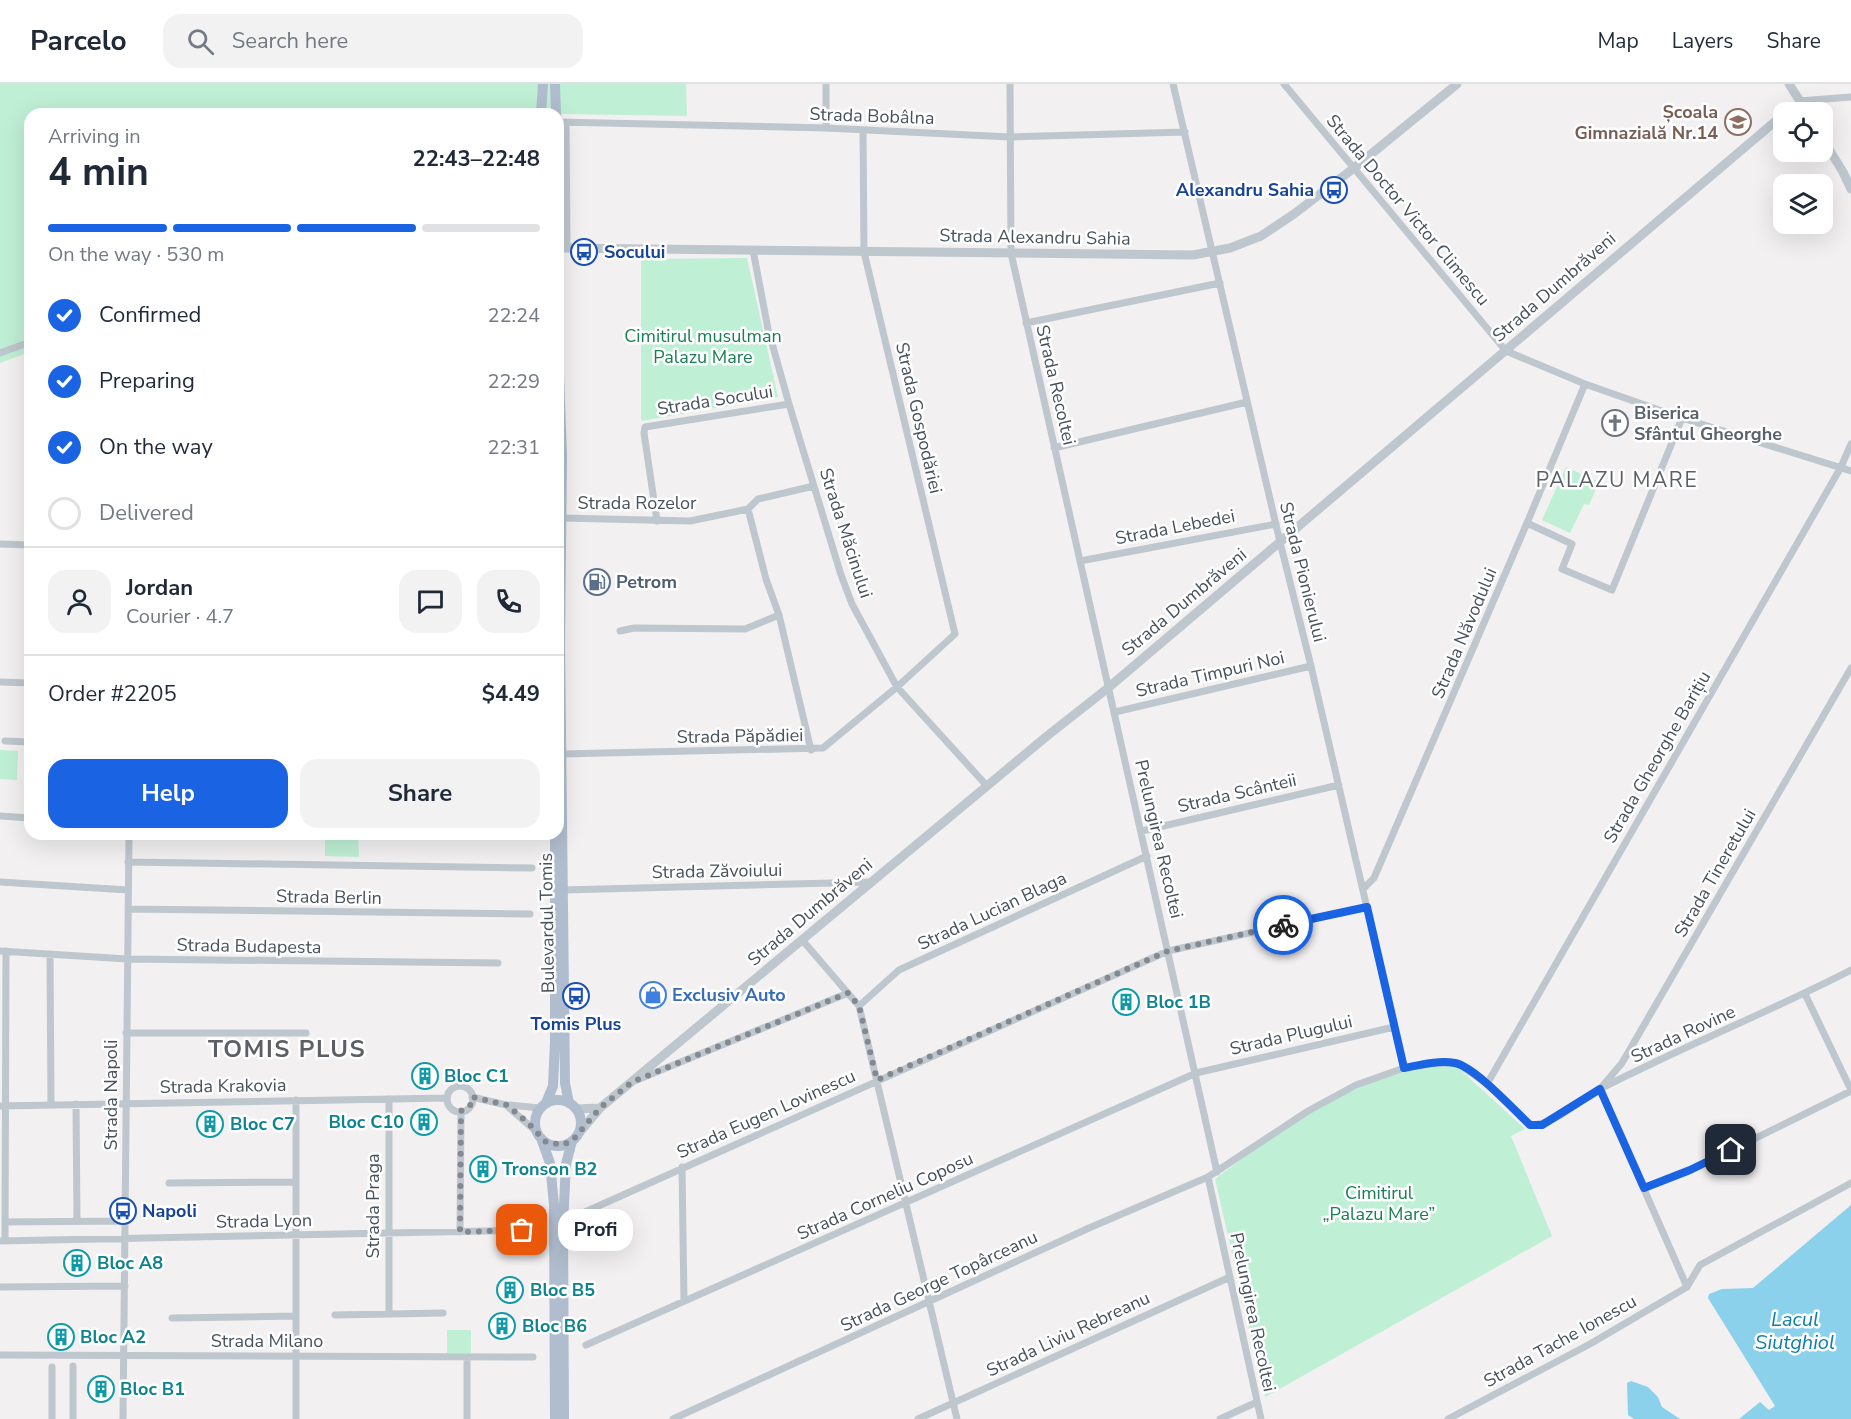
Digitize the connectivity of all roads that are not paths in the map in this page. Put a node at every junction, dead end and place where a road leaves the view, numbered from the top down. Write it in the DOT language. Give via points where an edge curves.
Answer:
graph roads {
  1 [pos="543,84"];
  2 [pos="555,84"];
  3 [pos="826,84"];
  4 [pos="1010,84"];
  5 [pos="1173,84"];
  6 [pos="1284,84"];
  7 [pos="1457,84"];
  8 [pos="1789,84"];
  9 [pos="1851,97"];
  10 [pos="1800,101"];
  11 [pos="541,108"];
  12 [pos="556,108"];
  13 [pos="566,122"];
  14 [pos="1773,122"];
  15 [pos="826,128"];
  16 [pos="863,130"];
  17 [pos="1185,132"];
  18 [pos="1010,137"];
  19 [pos="1833,156"];
  20 [pos="1354,168"];
  21 [pos="564,172"];
  22 [pos="1851,189"];
  23 [pos="564,248"];
  24 [pos="753,250"];
  25 [pos="864,252"];
  26 [pos="1212,252"];
  27 [pos="1011,253"];
  28 [pos="1220,283"];
  29 [pos="1026,323"];
  30 [pos="24,344"];
  31 [pos="1506,351"];
  32 [pos="0,353"];
  33 [pos="1585,384"];
  34 [pos="1247,402"];
  35 [pos="789,404"];
  36 [pos="1682,418"];
  37 [pos="1851,444"];
  38 [pos="1054,448"];
  39 [pos="1841,467"];
  40 [pos="1851,471"];
  41 [pos="814,486"];
  42 [pos="748,509"];
  43 [pos="564,518"];
  44 [pos="657,521"];
  45 [pos="1527,523"];
  46 [pos="1275,524"];
  47 [pos="1280,542"];
  48 [pos="0,544"];
  49 [pos="24,545"];
  50 [pos="1080,561"];
  51 [pos="779,615"];
  52 [pos="620,630"];
  53 [pos="1311,666"];
  54 [pos="1851,668"];
  55 [pos="0,682"];
  56 [pos="24,683"];
  57 [pos="897,687"];
  58 [pos="1108,688"];
  59 [pos="1115,712"];
  60 [pos="5,741"];
  61 [pos="24,742"];
  62 [pos="811,750"];
  63 [pos="564,754"];
  64 [pos="1339,785"];
  65 [pos="987,786"];
  66 [pos="0,816"];
  67 [pos="24,818"];
  68 [pos="1142,831"];
  69 [pos="129,840"];
  70 [pos="555,840"];
  71 [pos="563,840"];
  72 [pos="1147,856"];
  73 [pos="128,862"];
  74 [pos="532,868"];
  75 [pos="0,882"];
  76 [pos="873,882"];
  77 [pos="1363,889"];
  78 [pos="128,890"];
  79 [pos="563,890"];
  80 [pos="1367,907"];
  81 [pos="128,909"];
  82 [pos="530,914"];
  83 [pos="803,941"];
  84 [pos="3,951"];
  85 [pos="1168,951"];
  86 [pos="50,954"];
  87 [pos="127,959"];
  88 [pos="498,963"];
  89 [pos="1851,970"];
  90 [pos="848,993"];
  91 [pos="1805,994"];
  92 [pos="859,1006"];
  93 [pos="1394,1027"];
  94 [pos="126,1033"];
  95 [pos="306,1033"];
  96 [pos="1404,1068"];
  97 [pos="1196,1073"];
  98 [pos="877,1080"];
  99 [pos="632,1082"];
  100 [pos="1487,1084"];
  101 [pos="1600,1089"];
  102 [pos="1851,1091"];
  103 [pos="472,1097"];
  104 [pos="447,1098"];
  105 [pos="389,1099"];
  106 [pos="296,1100"];
  107 [pos="125,1102"];
  108 [pos="51,1104"];
  109 [pos="76,1104"];
  110 [pos="2,1105"];
  111 [pos="507,1105"];
  112 [pos="543,1106"];
  113 [pos="573,1106"];
  114 [pos="600,1108"];
  115 [pos="461,1111"];
  116 [pos="1530,1125"];
  117 [pos="539,1135"];
  118 [pos="575,1137"];
  119 [pos="682,1167"];
  120 [pos="1217,1172"];
  121 [pos="1208,1177"];
  122 [pos="296,1182"];
  123 [pos="169,1183"];
  124 [pos="1851,1183"];
  125 [pos="1644,1188"];
  126 [pos="906,1203"];
  127 [pos="585,1212"];
  128 [pos="77,1221"];
  129 [pos="126,1221"];
  130 [pos="5,1222"];
  131 [pos="529,1230"];
  132 [pos="460,1232"];
  133 [pos="388,1233"];
  134 [pos="295,1235"];
  135 [pos="125,1239"];
  136 [pos="3,1241"];
  137 [pos="1230,1277"];
  138 [pos="125,1286"];
  139 [pos="0,1287"];
  140 [pos="1687,1287"];
  141 [pos="684,1301"];
  142 [pos="930,1302"];
  143 [pos="443,1313"];
  144 [pos="388,1314"];
  145 [pos="335,1315"];
  146 [pos="295,1316"];
  147 [pos="172,1318"];
  148 [pos="586,1345"];
  149 [pos="0,1355"];
  150 [pos="124,1356"];
  151 [pos="295,1356"];
  152 [pos="467,1357"];
  153 [pos="533,1358"];
  154 [pos="52,1366"];
  155 [pos="73,1366"];
  156 [pos="1257,1402"];
  157 [pos="954,1403"];
  158 [pos="52,1419"];
  159 [pos="73,1419"];
  160 [pos="123,1419"];
  161 [pos="296,1419"];
  162 [pos="467,1419"];
  163 [pos="555,1419"];
  164 [pos="564,1419"];
  165 [pos="673,1419"];
  166 [pos="918,1419"];
  167 [pos="957,1419"];
  168 [pos="1220,1419"];
  169 [pos="1261,1419"];
  170 [pos="1448,1419"];
  1 -- 11 [label="main road"];
  2 -- 12 [label="main road"];
  3 -- 15 [label="street"];
  4 -- 18 [label="street, Strada Recoltei"];
  5 -- 17 [label="street, Strada Pionierului"];
  6 -- 20 [label="street, Strada Doctor Victor Climescu"];
  7 -- 20 [label="street, Strada Alexandru Sahia"];
  8 -- 10 [label="street"];
  9 -- 10 [label="street"];
  13 -- 15 [label="street, Strada Bobâlna"];
  13 -- 21 [label="street"];
  14 -- 31 [label="street, Strada Dumbrăveni"];
  15 -- 16 [label="street, Strada Bobâlna"];
  16 -- 18 [label="street, Strada Bobâlna"];
  16 -- 25 [label="street, Strada Gospodăriei"];
  17 -- 18 [label="street, Strada Bobâlna"];
  17 -- 26 [label="street, Strada Pionierului"];
  18 -- 27 [label="street, Strada Recoltei"];
  19 -- 22 [label="street"];
  20 -- 26 [label="street, Strada Alexandru Sahia" via="1261,236"];
  20 -- 31 [label="street, Strada Doctor Victor Climescu"];
  23 -- 24 [label="street, Strada Alexandru Sahia"];
  24 -- 25 [label="street, Strada Alexandru Sahia"];
  24 -- 35 [label="street, Strada Măcinului" via="768,329"];
  25 -- 27 [label="street, Strada Alexandru Sahia"];
  25 -- 57 [label="street, Strada Gospodăriei" via="955,634"];
  26 -- 27 [label="street, Strada Alexandru Sahia"];
  26 -- 28 [label="street, Strada Pionierului"];
  27 -- 29 [label="street, Strada Recoltei"];
  28 -- 29 [label="street"];
  28 -- 34 [label="street, Strada Pionierului"];
  29 -- 38 [label="street, Strada Recoltei"];
  30 -- 32 [label="street"];
  31 -- 33 [label="street, Strada Doctor Victor Climescu"];
  31 -- 47 [label="street, Strada Dumbrăveni"];
  33 -- 36 [label="street, Strada Doctor Victor Climescu"];
  33 -- 45 [label="street, Strada Năvodului"];
  34 -- 38 [label="street"];
  34 -- 46 [label="street, Strada Pionierului"];
  35 -- 41 [label="street, Strada Măcinului"];
  35 -- 44 [label="street, Strada Socului" via="645,427"];
  36 -- 39 [label="street, Strada Doctor Victor Climescu"];
  36 -- 45 [label="street" via="1612,590 1562,569 1572,544"];
  37 -- 39 [label="street, Strada Gheorghe Barițiu"];
  38 -- 50 [label="street, Strada Recoltei"];
  39 -- 40 [label="street, Strada Doctor Victor Climescu"];
  39 -- 100 [label="street, Strada Gheorghe Barițiu"];
  41 -- 42 [label="street, Strada Rozelor" via="758,499"];
  41 -- 57 [label="street, Strada Măcinului" via="852,604"];
  42 -- 44 [label="street, Strada Rozelor" via="690,521"];
  42 -- 51 [label="street"];
  43 -- 44 [label="street, Strada Rozelor"];
  45 -- 77 [label="street, Strada Năvodului" via="1374,878"];
  46 -- 47 [label="street, Strada Pionierului"];
  46 -- 50 [label="street, Strada Lebedei"];
  47 -- 53 [label="street, Strada Pionierului"];
  47 -- 58 [label="street, Strada Dumbrăveni"];
  48 -- 49 [label="street"];
  50 -- 58 [label="street, Strada Recoltei"];
  51 -- 52 [label="street" via="745,629"];
  51 -- 62 [label="street"];
  53 -- 59 [label="street, Strada Timpuri Noi"];
  53 -- 64 [label="street, Strada Pionierului"];
  54 -- 101 [label="street, Strada Tineretului" via="1622,1063"];
  55 -- 56 [label="street"];
  57 -- 62 [label="street, Strada Păpădiei" via="823,748"];
  57 -- 65 [label="street, Strada Măcinului"];
  58 -- 59 [label="street, Prelungirea Recoltei"];
  58 -- 65 [label="street, Strada Dumbrăveni"];
  59 -- 68 [label="street, Prelungirea Recoltei"];
  60 -- 61 [label="street"];
  62 -- 63 [label="street, Strada Păpădiei"];
  64 -- 68 [label="street, Strada Scânteii"];
  64 -- 77 [label="street, Strada Pionierului"];
  65 -- 76 [label="street, Strada Dumbrăveni"];
  66 -- 67 [label="street"];
  68 -- 72 [label="street, Prelungirea Recoltei"];
  69 -- 73 [label="street, Strada Napoli"];
  70 -- 112 [label="main road, Bulevardul Tomis" via="555,1042 553,1086"];
  71 -- 79 [label="main road, Bulevardul Tomis"];
  72 -- 85 [label="street, Prelungirea Recoltei"];
  72 -- 92 [label="street, Strada Lucian Blaga" via="898,970"];
  73 -- 74 [label="street, Strada Berlin"];
  73 -- 78 [label="street, Strada Napoli"];
  75 -- 78 [label="street"];
  76 -- 79 [label="street, Strada Zăvoiului"];
  76 -- 83 [label="street, Strada Dumbrăveni"];
  77 -- 80 [label="street, Strada Pionierului"];
  78 -- 81 [label="street, Strada Napoli"];
  79 -- 113 [label="main road, Bulevardul Tomis" via="565,1083"];
  80 -- 85 [label="street, Strada Eugen Lovinescu"];
  80 -- 93 [label="street, Strada Pionierului"];
  81 -- 82 [label="street, Strada Berlin"];
  81 -- 87 [label="street, Strada Napoli"];
  83 -- 90 [label="street"];
  83 -- 99 [label="street, Strada Dumbrăveni"];
  84 -- 86 [label="street, Strada Budapesta"];
  84 -- 110 [label="street"];
  85 -- 97 [label="street, Prelungirea Recoltei"];
  85 -- 98 [label="street, Strada Eugen Lovinescu"];
  86 -- 87 [label="street, Strada Budapesta"];
  86 -- 108 [label="street"];
  87 -- 88 [label="street, Strada Budapesta"];
  87 -- 94 [label="street, Strada Napoli"];
  89 -- 91 [label="street, Strada Rovine"];
  90 -- 92 [label="street"];
  90 -- 99 [label="street"];
  91 -- 101 [label="street, Strada Rovine"];
  91 -- 102 [label="street"];
  92 -- 98 [label="street"];
  93 -- 96 [label="street, Strada Pionierului"];
  93 -- 97 [label="street, Strada Plugului"];
  94 -- 95 [label="street"];
  94 -- 107 [label="street, Strada Napoli"];
  96 -- 100 [label="street, Strada George Topârceanu" via="1457,1063"];
  96 -- 120 [label="street, Strada George Topârceanu" via="1356,1085 1308,1110"];
  97 -- 120 [label="street, Prelungirea Recoltei"];
  97 -- 126 [label="street, Strada Corneliu Coposu"];
  98 -- 119 [label="street, Strada Eugen Lovinescu"];
  98 -- 126 [label="street"];
  99 -- 114 [label="street, Strada Dumbrăveni"];
  100 -- 116 [label="street, Strada George Topârceanu"];
  101 -- 116 [label="street, Strada Rovine" via="1542,1125"];
  101 -- 125 [label="street"];
  102 -- 125 [label="street" via="1690,1170"];
  103 -- 104 [label="street" via="466,1087 457,1086"];
  103 -- 111 [label="street"];
  103 -- 115 [label="street" via="470,1106"];
  104 -- 105 [label="street, Strada Krakovia"];
  104 -- 115 [label="street" via="451,1108"];
  105 -- 106 [label="street, Strada Krakovia"];
  105 -- 133 [label="street, Strada Praga"];
  106 -- 107 [label="street, Strada Krakovia"];
  106 -- 122 [label="street"];
  107 -- 109 [label="street, Strada Krakovia"];
  107 -- 129 [label="street, Strada Napoli"];
  108 -- 109 [label="street, Strada Krakovia"];
  108 -- 110 [label="street, Strada Krakovia"];
  109 -- 128 [label="street"];
  110 -- 130 [label="street"];
  111 -- 112 [label="street"];
  111 -- 117 [label="street"];
  112 -- 113 [label="main road" via="560,1100"];
  112 -- 117 [label="main road" via="535,1120"];
  113 -- 114 [label="street"];
  113 -- 118 [label="main road" via="581,1122"];
  114 -- 118 [label="street, Strada Dumbrăveni"];
  115 -- 132 [label="street"];
  117 -- 118 [label="main road" via="556,1146"];
  117 -- 163 [label="main road" via="550,1162 554,1204"];
  118 -- 164 [label="main road" via="566,1164 563,1224"];
  119 -- 127 [label="street, Strada Eugen Lovinescu"];
  119 -- 141 [label="street"];
  120 -- 121 [label="street, Strada George Topârceanu"];
  121 -- 137 [label="street, Prelungirea Recoltei"];
  121 -- 142 [label="street, Strada George Topârceanu"];
  122 -- 123 [label="street"];
  122 -- 134 [label="street"];
  124 -- 140 [label="street" via="1700,1265"];
  125 -- 140 [label="street"];
  126 -- 141 [label="street, Strada Corneliu Coposu"];
  126 -- 142 [label="street"];
  128 -- 129 [label="street"];
  128 -- 130 [label="street"];
  129 -- 135 [label="street, Strada Napoli"];
  130 -- 136 [label="street"];
  131 -- 132 [label="street, Strada Lyon"];
  132 -- 133 [label="street, Strada Lyon"];
  133 -- 134 [label="street, Strada Lyon"];
  133 -- 144 [label="street, Strada Praga"];
  134 -- 135 [label="street, Strada Lyon"];
  134 -- 146 [label="street"];
  135 -- 136 [label="street, Strada Lyon"];
  135 -- 138 [label="street, Strada Napoli"];
  137 -- 156 [label="street, Prelungirea Recoltei"];
  137 -- 157 [label="street, Strada Liviu Rebreanu"];
  138 -- 139 [label="street"];
  138 -- 150 [label="street, Strada Napoli"];
  140 -- 170 [label="street, Strada Tache Ionescu"];
  141 -- 148 [label="street, Strada Corneliu Coposu"];
  142 -- 157 [label="street"];
  142 -- 165 [label="street, Strada George Topârceanu"];
  143 -- 144 [label="street"];
  144 -- 145 [label="street"];
  146 -- 147 [label="street"];
  146 -- 151 [label="street"];
  149 -- 150 [label="street, Strada Milano"];
  150 -- 151 [label="street, Strada Milano"];
  150 -- 160 [label="street, Strada Napoli"];
  151 -- 152 [label="street, Strada Milano"];
  151 -- 161 [label="street"];
  152 -- 153 [label="street, Strada Milano"];
  152 -- 162 [label="street"];
  154 -- 158 [label="street"];
  155 -- 159 [label="street"];
  156 -- 168 [label="street"];
  156 -- 169 [label="street, Prelungirea Recoltei"];
  157 -- 166 [label="street, Strada Liviu Rebreanu"];
  157 -- 167 [label="street"];
}
